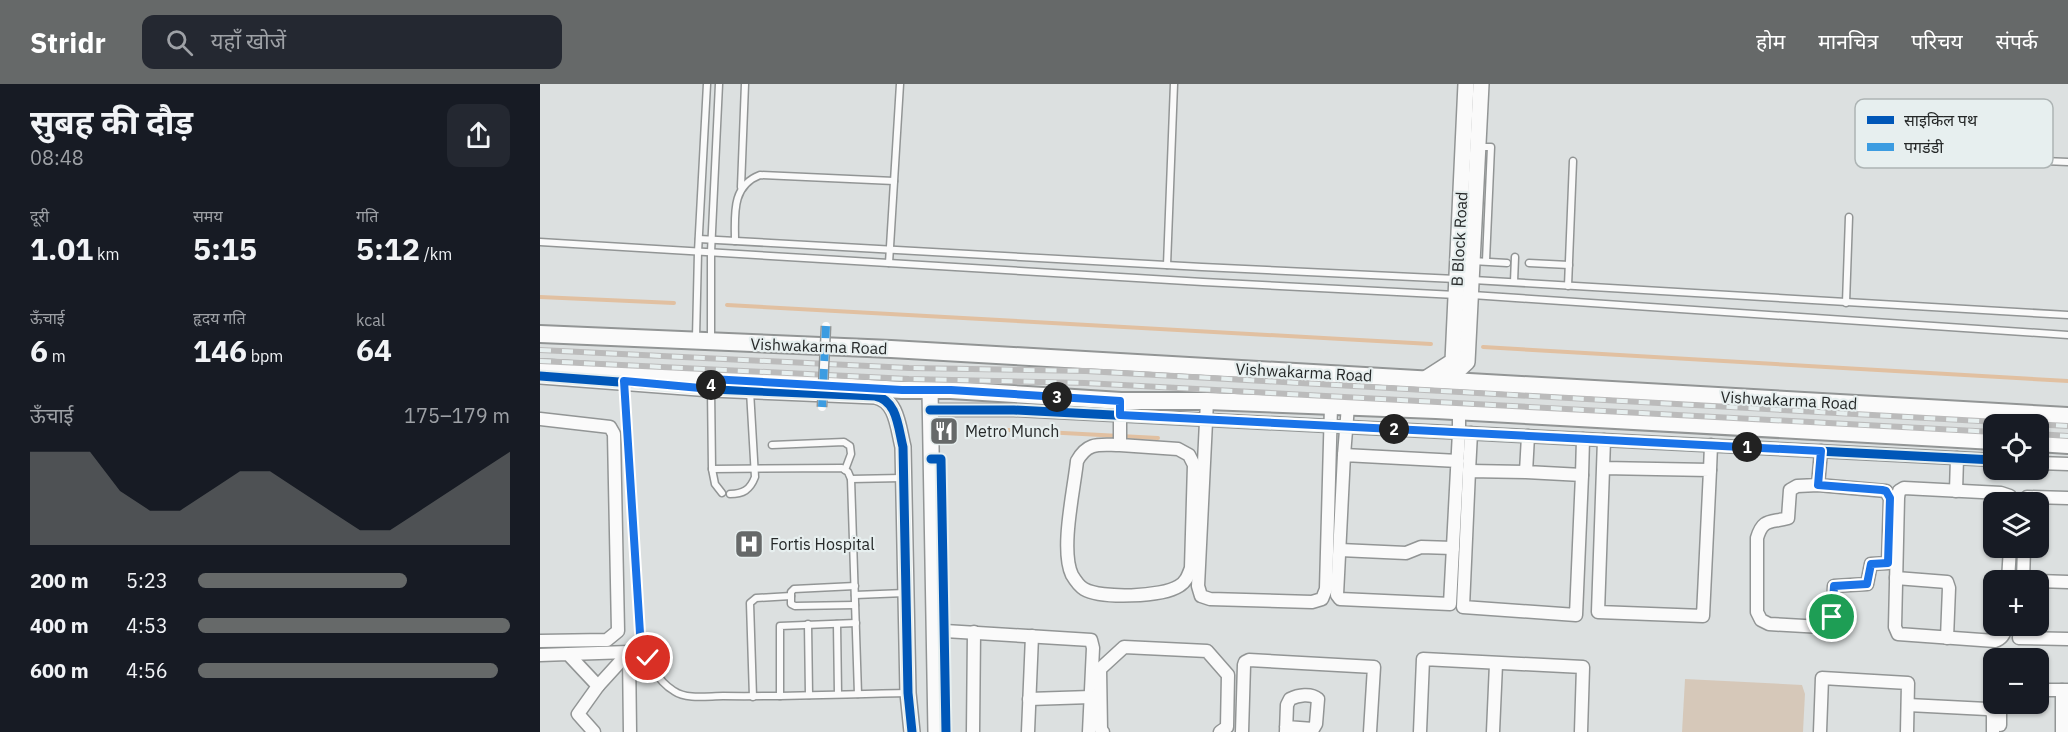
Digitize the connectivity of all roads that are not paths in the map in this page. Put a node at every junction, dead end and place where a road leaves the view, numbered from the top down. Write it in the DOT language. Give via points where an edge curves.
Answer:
graph roads {
  1 [pos="707,84"];
  2 [pos="719,84"];
  3 [pos="745,84"];
  4 [pos="900,84"];
  5 [pos="1174,84"];
  6 [pos="1466,84"];
  7 [pos="1480,84"];
  8 [pos="1573,161"];
  9 [pos="2053,161"];
  10 [pos="2068,162"];
  11 [pos="894,181"];
  12 [pos="741,188"];
  13 [pos="1849,217"];
  14 [pos="699,239"];
  15 [pos="712,239"];
  16 [pos="735,241"];
  17 [pos="540,242"];
  18 [pos="890,249"];
  19 [pos="698,252"];
  20 [pos="711,252"];
  21 [pos="1515,258"];
  22 [pos="1479,261"];
  23 [pos="889,263"];
  24 [pos="1506,263"];
  25 [pos="1529,263"];
  26 [pos="1167,265"];
  27 [pos="1569,265"];
  28 [pos="1514,282"];
  29 [pos="1568,286"];
  30 [pos="1463,287"];
  31 [pos="1846,303"];
  32 [pos="2068,315"];
  33 [pos="826,326"];
  34 [pos="540,334"];
  35 [pos="2068,335"];
  36 [pos="703,342"];
  37 [pos="540,368"];
  38 [pos="540,376"];
  39 [pos="616,378"];
  40 [pos="1425,379"];
  41 [pos="1447,381"];
  42 [pos="711,384"];
  43 [pos="749,385"];
  44 [pos="930,390"];
  45 [pos="1208,401"];
  46 [pos="1331,406"];
  47 [pos="1348,406"];
  48 [pos="822,407"];
  49 [pos="1120,408"];
  50 [pos="1936,409"];
  51 [pos="930,410"];
  52 [pos="1964,410"];
  53 [pos="1459,411"];
  54 [pos="2068,416"];
  55 [pos="540,419"];
  56 [pos="1206,419"];
  57 [pos="1330,426"];
  58 [pos="1347,427"];
  59 [pos="1465,433"];
  60 [pos="1528,436"];
  61 [pos="1937,438"];
  62 [pos="1583,439"];
  63 [pos="1964,439"];
  64 [pos="1604,440"];
  65 [pos="1983,440"];
  66 [pos="2049,444"];
  67 [pos="772,445"];
  68 [pos="1120,445"];
  69 [pos="1711,445"];
  70 [pos="2068,445"];
  71 [pos="1821,451"];
  72 [pos="1344,455"];
  73 [pos="1957,458"];
  74 [pos="1983,459"];
  75 [pos="1458,461"];
  76 [pos="2049,463"];
  77 [pos="2068,464"];
  78 [pos="756,468"];
  79 [pos="1603,468"];
  80 [pos="712,469"];
  81 [pos="845,470"];
  82 [pos="1710,470"];
  83 [pos="1469,471"];
  84 [pos="1526,472"];
  85 [pos="1582,475"];
  86 [pos="903,478"];
  87 [pos="851,479"];
  88 [pos="1818,485"];
  89 [pos="1956,491"];
  90 [pos="1983,492"];
  91 [pos="722,493"];
  92 [pos="730,494"];
  93 [pos="2049,498"];
  94 [pos="2068,498"];
  95 [pos="1453,548"];
  96 [pos="1340,550"];
  97 [pos="1896,578"];
  98 [pos="2049,581"];
  99 [pos="2068,582"];
  100 [pos="855,586"];
  101 [pos="906,593"];
  102 [pos="855,595"];
  103 [pos="791,596"];
  104 [pos="855,604"];
  105 [pos="856,623"];
  106 [pos="808,624"];
  107 [pos="837,624"];
  108 [pos="934,632"];
  109 [pos="974,632"];
  110 [pos="1032,636"];
  111 [pos="2003,636"];
  112 [pos="2019,636"];
  113 [pos="1947,638"];
  114 [pos="2068,639"];
  115 [pos="540,642"];
  116 [pos="628,652"];
  117 [pos="568,654"];
  118 [pos="540,655"];
  119 [pos="1496,664"];
  120 [pos="598,686"];
  121 [pos="2049,690"];
  122 [pos="2065,690"];
  123 [pos="908,693"];
  124 [pos="838,694"];
  125 [pos="858,694"];
  126 [pos="809,695"];
  127 [pos="780,696"];
  128 [pos="753,697"];
  129 [pos="1091,697"];
  130 [pos="1029,699"];
  131 [pos="1908,705"];
  132 [pos="2000,714"];
  133 [pos="594,732"];
  134 [pos="630,732"];
  135 [pos="912,732"];
  136 [pos="936,732"];
  137 [pos="973,732"];
  138 [pos="1028,732"];
  139 [pos="1089,732"];
  140 [pos="1103,732"];
  141 [pos="1220,732"];
  142 [pos="1242,732"];
  143 [pos="1370,732"];
  144 [pos="1420,732"];
  145 [pos="1493,732"];
  146 [pos="1581,732"];
  147 [pos="1820,732"];
  148 [pos="1907,732"];
  149 [pos="1993,732"];
  150 [pos="2000,732"];
  151 [pos="2062,732"];
  1 -- 14 [label="lane"];
  2 -- 15 [label="lane"];
  3 -- 12 [label="lane"];
  4 -- 11 [label="lane"];
  5 -- 26 [label="lane"];
  6 -- 30 [label="street, B Block Road"];
  7 -- 22 [label="street"];
  8 -- 27 [label="lane"];
  9 -- 10 [label="lane"];
  11 -- 12 [label="lane" via="760,175"];
  11 -- 18 [label="lane"];
  12 -- 16 [label="lane" via="735,200"];
  13 -- 31 [label="lane"];
  14 -- 15 [label="lane"];
  14 -- 19 [label="lane"];
  15 -- 16 [label="lane"];
  15 -- 20 [label="lane"];
  16 -- 18 [label="lane"];
  17 -- 19 [label="lane"];
  18 -- 23 [label="lane"];
  18 -- 26 [label="lane"];
  19 -- 20 [label="lane"];
  19 -- 36 [label="lane"];
  20 -- 23 [label="lane"];
  20 -- 36 [label="lane"];
  21 -- 28 [label="lane"];
  22 -- 24 [label="lane"];
  22 -- 30 [label="street"];
  23 -- 30 [label="lane" via="1191,282"];
  25 -- 27 [label="lane"];
  26 -- 30 [label="lane"];
  27 -- 29 [label="lane"];
  28 -- 29 [label="lane"];
  28 -- 30 [label="lane"];
  29 -- 31 [label="lane"];
  30 -- 35 [label="lane"];
  30 -- 40 [label="street, B Block Road" via="1453,361"];
  30 -- 41 [label="street" via="1467,362"];
  31 -- 32 [label="lane"];
  33 -- 48 [label="street, bridge"];
  34 -- 36 [label="main road, Vishwakarma Road"];
  36 -- 40 [label="main road, Vishwakarma Road"];
  37 -- 39 [label="main road, Vishwakarma Road"];
  38 -- 39 [label="street"];
  39 -- 42 [label="main road, Vishwakarma Road"];
  39 -- 128 [label="lane" via="643,647 654,671 674,692 685,696"];
  40 -- 41 [label="main road, Vishwakarma Road"];
  41 -- 50 [label="main road, Vishwakarma Road"];
  42 -- 43 [label="main road, Vishwakarma Road"];
  42 -- 80 [label="lane"];
  43 -- 44 [label="main road, Vishwakarma Road"];
  43 -- 78 [label="lane"];
  43 -- 86 [label="street" via="883,398 889,402 903,447"];
  44 -- 49 [label="main road, Vishwakarma Road"];
  44 -- 51 [label="street"];
  45 -- 46 [label="main road, Vishwakarma Road"];
  45 -- 49 [label="main road, Vishwakarma Road"];
  45 -- 56 [label="street"];
  46 -- 47 [label="main road, Vishwakarma Road"];
  46 -- 57 [label="street"];
  47 -- 53 [label="main road, Vishwakarma Road"];
  47 -- 58 [label="street"];
  49 -- 51 [label="street"];
  49 -- 56 [label="street"];
  49 -- 68 [label="street"];
  50 -- 52 [label="main road, Vishwakarma Road"];
  50 -- 61 [label="main road" via="1944,421"];
  51 -- 108 [label="street"];
  52 -- 54 [label="main road, Vishwakarma Road"];
  52 -- 63 [label="main road" via="1957,421"];
  53 -- 59 [label="street"];
  53 -- 61 [label="main road, Vishwakarma Road"];
  55 -- 115 [label="street" via="599,424 610,427 614,434 618,632 607,640"];
  56 -- 57 [label="street"];
  56 -- 57 [label="street" via="1198,586 1201,596 1210,599 1322,599 1326,590"];
  57 -- 58 [label="street"];
  58 -- 59 [label="street"];
  58 -- 72 [label="street"];
  59 -- 60 [label="street"];
  59 -- 75 [label="street"];
  59 -- 83 [label="street"];
  60 -- 62 [label="street"];
  60 -- 84 [label="street"];
  61 -- 63 [label="main road, Vishwakarma Road"];
  62 -- 64 [label="street"];
  62 -- 85 [label="street"];
  63 -- 65 [label="main road, Vishwakarma Road"];
  64 -- 69 [label="street"];
  64 -- 79 [label="street"];
  66 -- 70 [label="main road"];
  67 -- 81 [label="lane" via="847,443 851,450"];
  68 -- 68 [label="street" via="1095,445 1083,450 1077,461 1066,548 1068,564 1073,577 1094,593 1162,593 1187,580 1191,568 1194,465 1189,455 1178,449"];
  69 -- 71 [label="street"];
  69 -- 82 [label="street"];
  71 -- 73 [label="street"];
  71 -- 88 [label="street"];
  72 -- 75 [label="street"];
  72 -- 96 [label="street"];
  73 -- 74 [label="street"];
  73 -- 89 [label="street"];
  75 -- 95 [label="street"];
  76 -- 77 [label="street"];
  78 -- 80 [label="lane"];
  78 -- 81 [label="lane"];
  78 -- 92 [label="lane" via="748,490"];
  79 -- 82 [label="street"];
  79 -- 82 [label="street" via="1598,612 1703,616"];
  80 -- 91 [label="lane"];
  81 -- 87 [label="lane"];
  83 -- 84 [label="street"];
  83 -- 85 [label="street" via="1463,607 1576,615"];
  84 -- 85 [label="street"];
  86 -- 87 [label="lane"];
  86 -- 101 [label="street"];
  87 -- 100 [label="lane"];
  88 -- 88 [label="street" via="1886,491 1890,498 1888,563 1871,564 1867,584 1834,586 1829,624 1769,624 1757,612 1760,527 1768,521 1788,518 1790,490"];
  89 -- 90 [label="street"];
  89 -- 97 [label="street" via="1899,491"];
  93 -- 94 [label="street"];
  95 -- 96 [label="street" via="1421,547 1406,553"];
  95 -- 96 [label="street" via="1450,604 1340,599"];
  97 -- 113 [label="street" via="1898,634"];
  97 -- 113 [label="street" via="1947,582"];
  98 -- 99 [label="street"];
  100 -- 102 [label="lane"];
  100 -- 103 [label="lane" via="794,589"];
  101 -- 102 [label="lane"];
  101 -- 123 [label="street"];
  102 -- 104 [label="lane"];
  103 -- 104 [label="lane" via="795,606"];
  103 -- 128 [label="lane" via="756,598 750,603"];
  104 -- 105 [label="lane"];
  105 -- 107 [label="lane"];
  105 -- 125 [label="lane"];
  106 -- 107 [label="lane"];
  106 -- 126 [label="lane"];
  106 -- 127 [label="lane" via="779,628"];
  107 -- 124 [label="lane"];
  108 -- 109 [label="street"];
  108 -- 136 [label="street"];
  109 -- 110 [label="street"];
  109 -- 137 [label="street"];
  110 -- 129 [label="street" via="1091,640"];
  110 -- 130 [label="street"];
  111 -- 113 [label="street" via="2000,640"];
  112 -- 114 [label="street"];
  116 -- 117 [label="street"];
  116 -- 120 [label="street"];
  116 -- 134 [label="street"];
  117 -- 118 [label="street"];
  117 -- 120 [label="street"];
  119 -- 144 [label="street" via="1423,659"];
  119 -- 145 [label="street"];
  119 -- 146 [label="street" via="1583,667"];
  120 -- 133 [label="street" via="578,714"];
  121 -- 122 [label="street"];
  122 -- 151 [label="street"];
  123 -- 125 [label="lane"];
  123 -- 135 [label="street"];
  124 -- 125 [label="lane"];
  124 -- 126 [label="lane"];
  126 -- 127 [label="lane"];
  127 -- 128 [label="lane"];
  129 -- 130 [label="street"];
  129 -- 139 [label="street"];
  130 -- 138 [label="street"];
  131 -- 147 [label="street" via="1908,683 1822,678"];
  131 -- 148 [label="street"];
  131 -- 149 [label="street" via="1987,709 1994,716"];
  132 -- 150 [label="street"];
  140 -- 141 [label="street" via="1100,669 1124,647 1207,651 1228,675 1227,727"];
  142 -- 143 [label="street" via="1244,665 1249,660 1374,667"];
}
